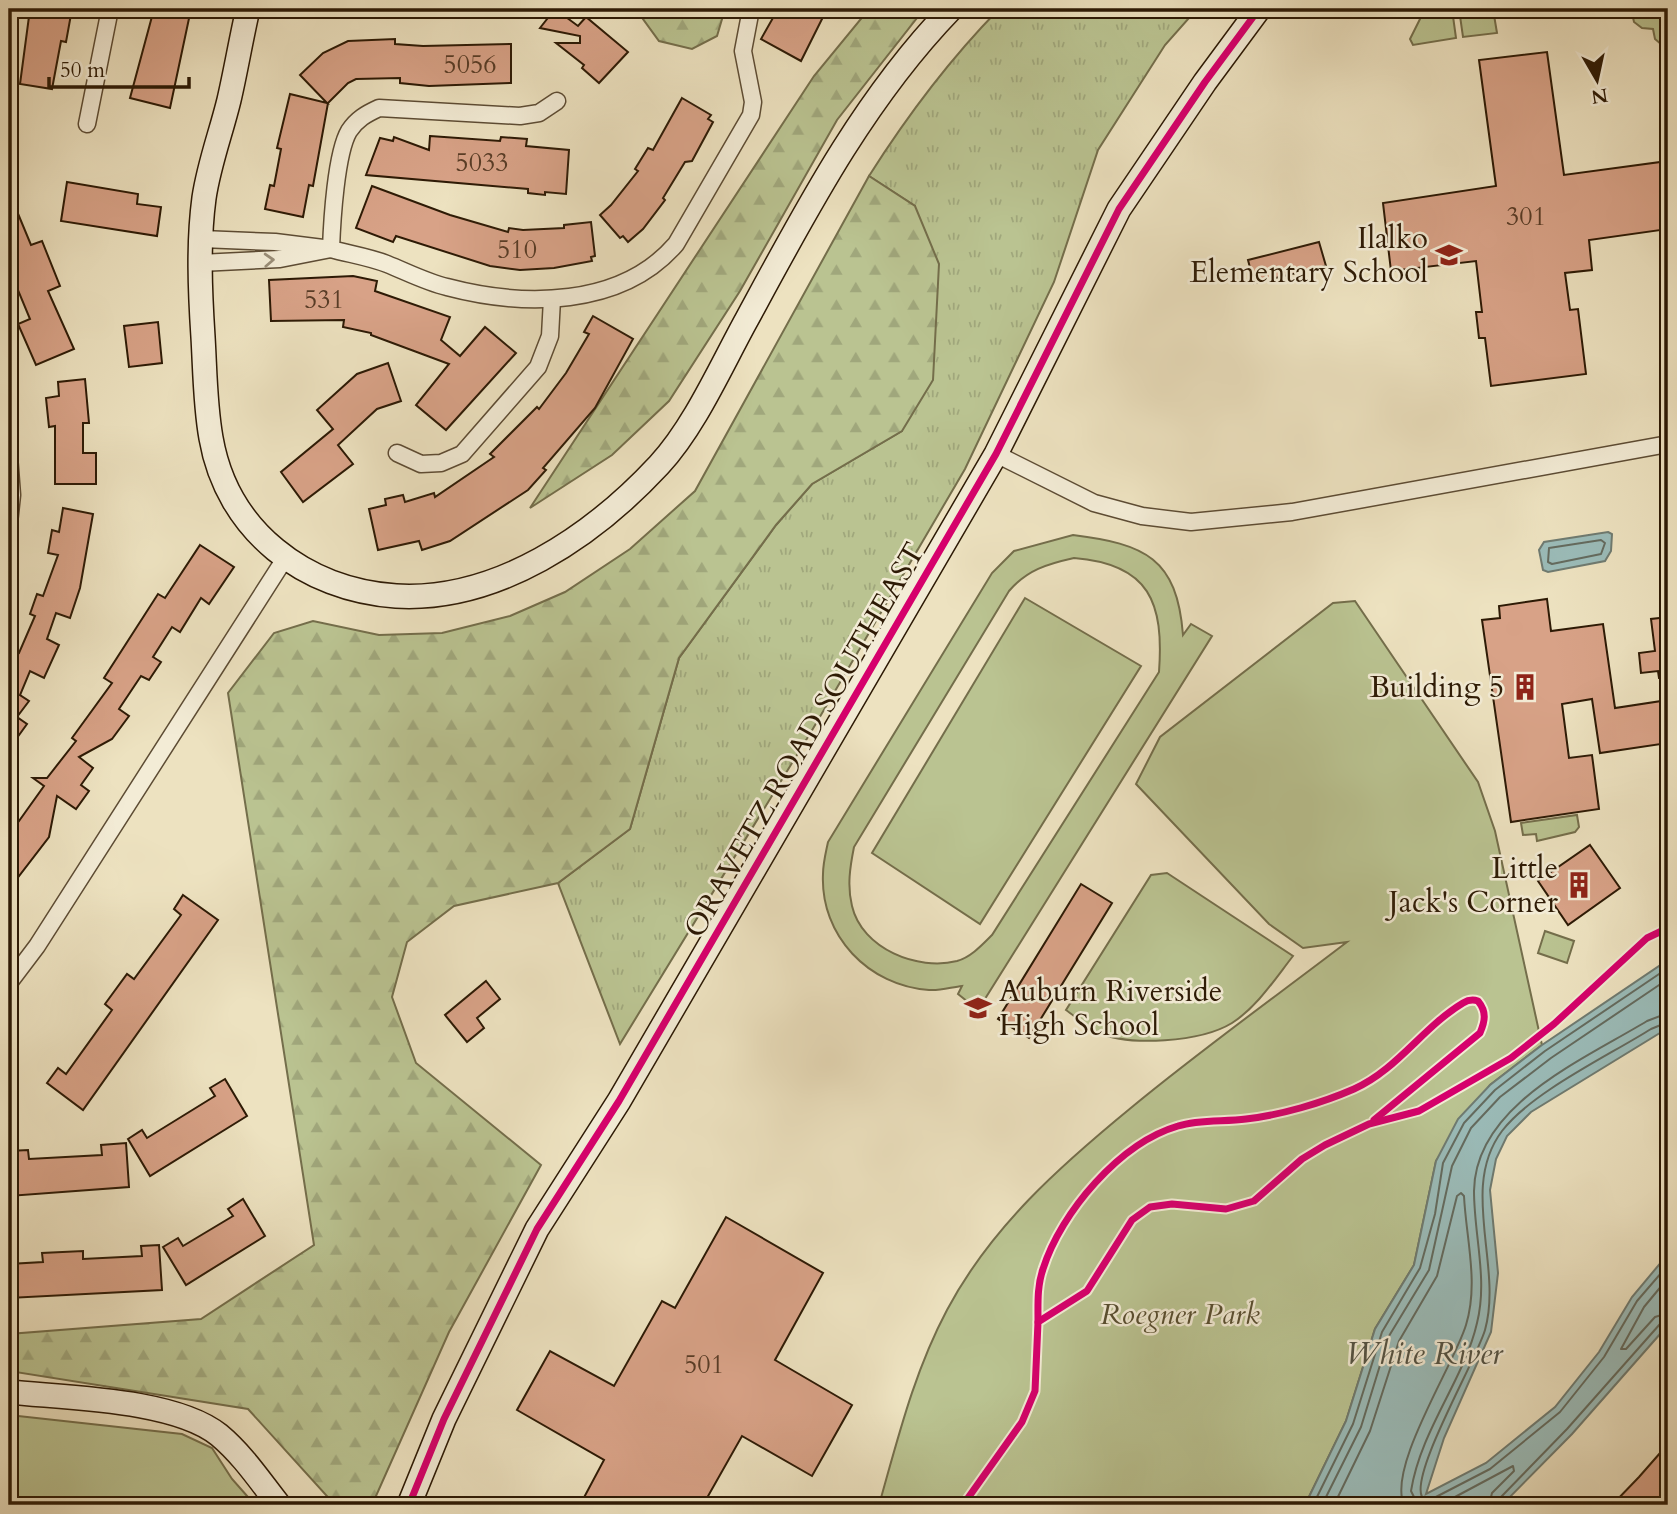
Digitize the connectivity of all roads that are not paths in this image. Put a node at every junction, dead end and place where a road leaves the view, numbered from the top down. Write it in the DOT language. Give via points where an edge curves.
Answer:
graph roads {
  1 [pos="110,9"];
  2 [pos="248,9"];
  3 [pos="751,9"];
  4 [pos="951,9"];
  5 [pos="1259,9"];
  6 [pos="557,102"];
  7 [pos="87,124"];
  8 [pos="202,239"];
  9 [pos="331,248"];
  10 [pos="200,263"];
  11 [pos="552,299"];
  12 [pos="1668,444"];
  13 [pos="397,453"];
  14 [pos="996,454"];
  15 [pos="9,456"];
  16 [pos="9,523"];
  17 [pos="284,560"];
  18 [pos="9,983"];
  19 [pos="9,1392"];
  20 [pos="279,1505"];
  21 [pos="409,1505"];
  1 -- 7 [label="street"];
  2 -- 8 [label="street" via="229,101 209,166"];
  3 -- 11 [label="street" via="743,51 751,115 676,244 640,276 612,287"];
  4 -- 17 [label="street" via="879,94 822,180 703,400 661,463 603,519 540,560 478,587 416,597 371,594"];
  5 -- 14 [label="street, ORAVETZ ROAD SOUTHEAST" via="1119,209"];
  6 -- 9 [label="street" via="539,113 520,116 379,108 362,116 345,143"];
  8 -- 9 [label="street"];
  8 -- 10 [label="street"];
  10 -- 9 [label="street, one-way" via="280,259"];
  9 -- 11 [label="street" via="447,287"];
  10 -- 17 [label="street" via="211,440 222,478 237,504"];
  11 -- 13 [label="street" via="550,336 538,367 462,454 441,463 421,464"];
  12 -- 14 [label="street" via="1292,512 1191,522 1142,516 1094,503"];
  14 -- 21 [label="street, ORAVETZ ROAD SOUTHEAST" via="620,1101 537,1228 444,1419"];
  15 -- 16 [label="street"];
  17 -- 18 [label="street"];
  19 -- 20 [label="street" via="153,1408 191,1420 238,1452"];
}
